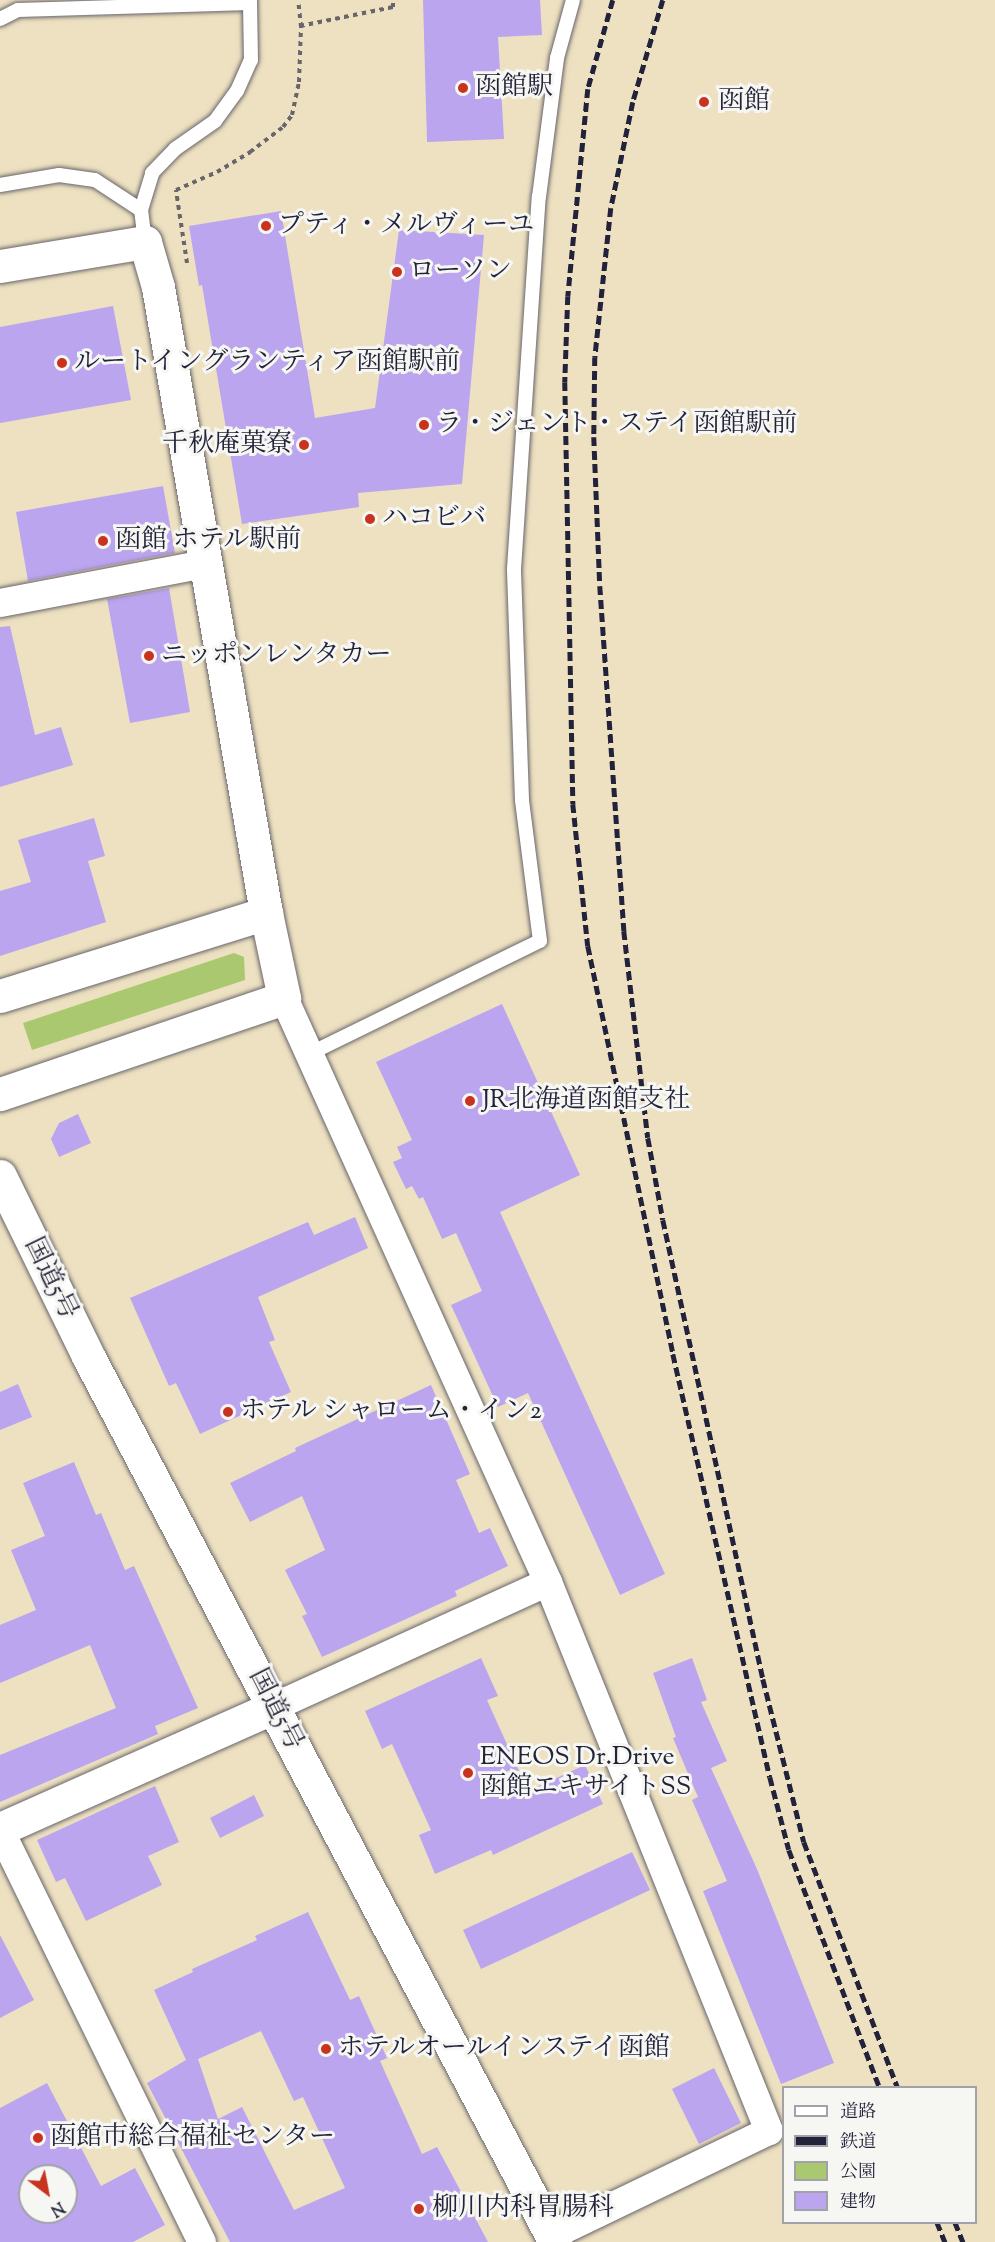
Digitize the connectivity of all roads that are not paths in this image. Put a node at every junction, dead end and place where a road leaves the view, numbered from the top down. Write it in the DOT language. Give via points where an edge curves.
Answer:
graph roads {
  1 [pos="573,0"];
  2 [pos="250,2"];
  3 [pos="0,19"];
  4 [pos="0,185"];
  5 [pos="143,226"];
  6 [pos="0,266"];
  7 [pos="204,564"];
  8 [pos="0,603"];
  9 [pos="266,913"];
  10 [pos="0,996"];
  11 [pos="284,998"];
  12 [pos="309,1054"];
  13 [pos="0,1094"];
  14 [pos="0,1176"];
  15 [pos="548,1582"];
  16 [pos="274,1707"];
  17 [pos="0,1829"];
  18 [pos="553,2239"];
  19 [pos="202,2242"];
  1 -- 12 [label="lane" via="557,58 539,197 514,569 522,800 540,941"];
  2 -- 3 [label="lane" via="18,10"];
  2 -- 5 [label="lane" via="251,60 237,91 214,121 175,149 152,173"];
  4 -- 5 [label="lane" via="59,176 94,180"];
  5 -- 6 [label="main road"];
  5 -- 7 [label="main road" via="158,287"];
  7 -- 8 [label="street"];
  7 -- 9 [label="main road"];
  9 -- 10 [label="main road"];
  9 -- 11 [label="main road"];
  11 -- 12 [label="street"];
  11 -- 13 [label="main road"];
  12 -- 15 [label="street"];
  14 -- 16 [label="main road, 国道5号" via="88,1356"];
  15 -- 16 [label="street"];
  15 -- 18 [label="street" via="769,2131"];
  16 -- 17 [label="main road"];
  16 -- 18 [label="main road, 国道5号"];
  17 -- 19 [label="street"];
}
